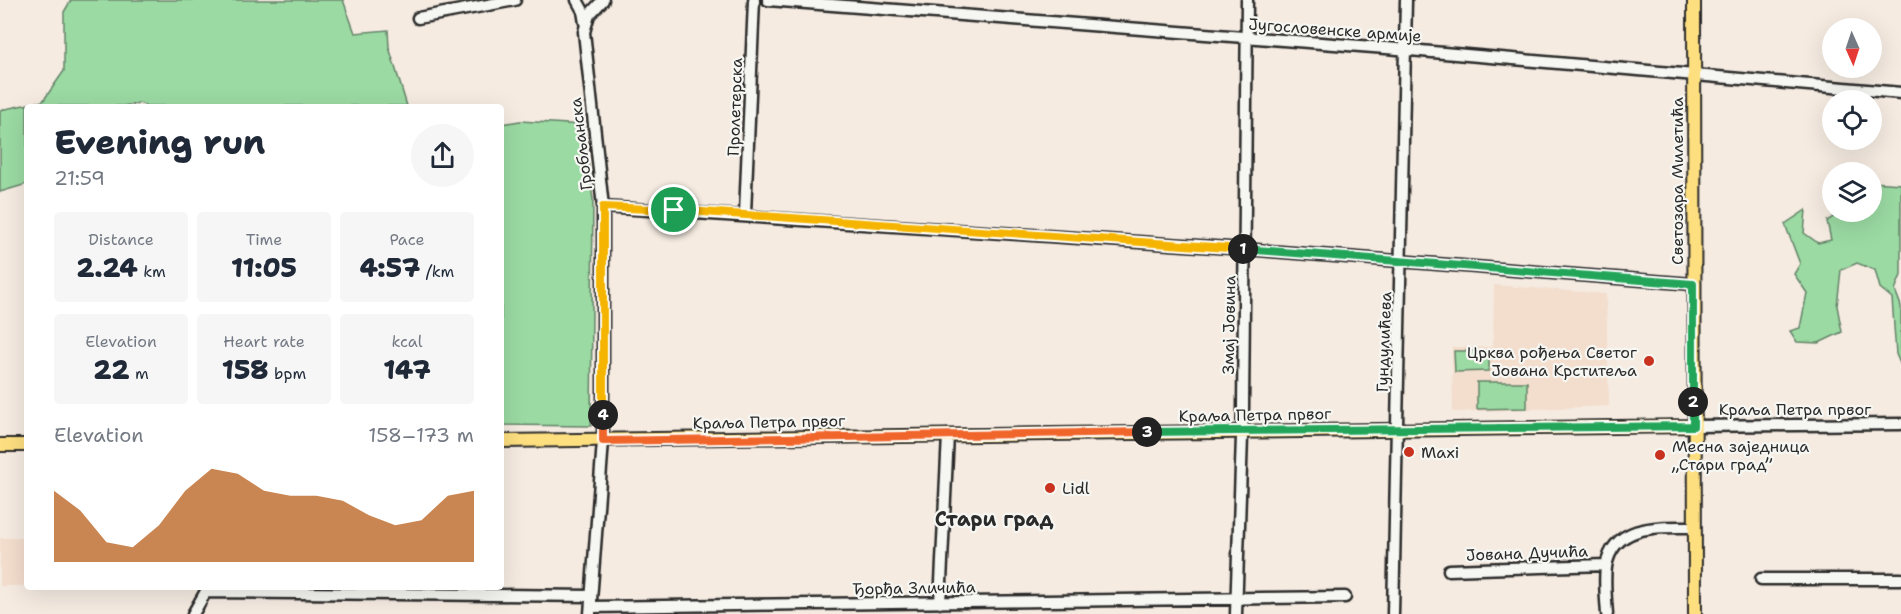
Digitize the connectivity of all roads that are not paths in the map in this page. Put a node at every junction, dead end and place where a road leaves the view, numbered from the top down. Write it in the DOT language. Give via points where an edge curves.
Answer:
graph roads {
  1 [pos="515,0"];
  2 [pos="577,0"];
  3 [pos="603,0"];
  4 [pos="754,0"];
  5 [pos="768,0"];
  6 [pos="1247,0"];
  7 [pos="1406,0"];
  8 [pos="1694,0"];
  9 [pos="418,18"];
  10 [pos="585,24"];
  11 [pos="1245,39"];
  12 [pos="1407,50"];
  13 [pos="1694,76"];
  14 [pos="1901,93"];
  15 [pos="603,207"];
  16 [pos="745,214"];
  17 [pos="1245,249"];
  18 [pos="1402,261"];
  19 [pos="1693,284"];
  20 [pos="1901,424"];
  21 [pos="1693,426"];
  22 [pos="1396,430"];
  23 [pos="1242,431"];
  24 [pos="948,435"];
  25 [pos="504,441"];
  26 [pos="603,441"];
  27 [pos="0,445"];
  28 [pos="24,445"];
  29 [pos="1694,527"];
  30 [pos="1606,565"];
  31 [pos="1449,570"];
  32 [pos="1761,579"];
  33 [pos="1901,579"];
  34 [pos="206,590"];
  35 [pos="230,590"];
  36 [pos="1237,597"];
  37 [pos="1345,597"];
  38 [pos="940,603"];
  39 [pos="591,606"];
  40 [pos="193,614"];
  41 [pos="1236,614"];
  42 [pos="1393,614"];
  43 [pos="1607,614"];
  44 [pos="1695,614"];
  1 -- 9 [label="street"];
  2 -- 10 [label="street"];
  3 -- 10 [label="street"];
  4 -- 16 [label="street, Пролетерска"];
  5 -- 11 [label="street, Југословенске армије"];
  6 -- 11 [label="street, Змај Јовина"];
  7 -- 12 [label="street, Гундулићева"];
  8 -- 13 [label="main road, Светозара Милетића"];
  10 -- 15 [label="street, Гробљанска"];
  11 -- 12 [label="street, Југословенске армије"];
  11 -- 17 [label="street, Змај Јовина"];
  12 -- 13 [label="street, Југословенске армије"];
  12 -- 18 [label="street, Гундулићева"];
  13 -- 14 [label="street, Југословенске армије"];
  13 -- 19 [label="main road, Светозара Милетића"];
  15 -- 16 [label="street"];
  15 -- 26 [label="street, Гробљанска"];
  16 -- 17 [label="street"];
  17 -- 18 [label="street"];
  17 -- 23 [label="street, Змај Јовина"];
  18 -- 19 [label="street"];
  18 -- 22 [label="street, Гундулићева"];
  19 -- 21 [label="main road, Светозара Милетића"];
  20 -- 21 [label="street, Краља Петра првог"];
  21 -- 22 [label="main road, Краља Петра првог"];
  21 -- 29 [label="main road, Светозара Милетића"];
  22 -- 23 [label="main road, Краља Петра првог"];
  22 -- 42 [label="street, Гундулићева"];
  23 -- 24 [label="main road, Краља Петра првог"];
  23 -- 36 [label="street, Змај Јовина"];
  24 -- 26 [label="main road, Краља Петра првог"];
  24 -- 38 [label="street"];
  25 -- 26 [label="main road, Краља Петра првог"];
  26 -- 39 [label="street, Гробљанска"];
  27 -- 28 [label="main road"];
  29 -- 30 [label="street" via="1635,531 1616,545"];
  29 -- 44 [label="main road, Светозара Милетића"];
  30 -- 31 [label="street, Јована Дучића"];
  30 -- 43 [label="street"];
  32 -- 33 [label="street"];
  34 -- 40 [label="street"];
  35 -- 39 [label="street, Ђорђа Зличића"];
  36 -- 37 [label="street, Ђорђа Зличића"];
  36 -- 38 [label="street, Ђорђа Зличића"];
  36 -- 41 [label="street, Змај Јовина"];
  38 -- 39 [label="street, Ђорђа Зличића"];
}
